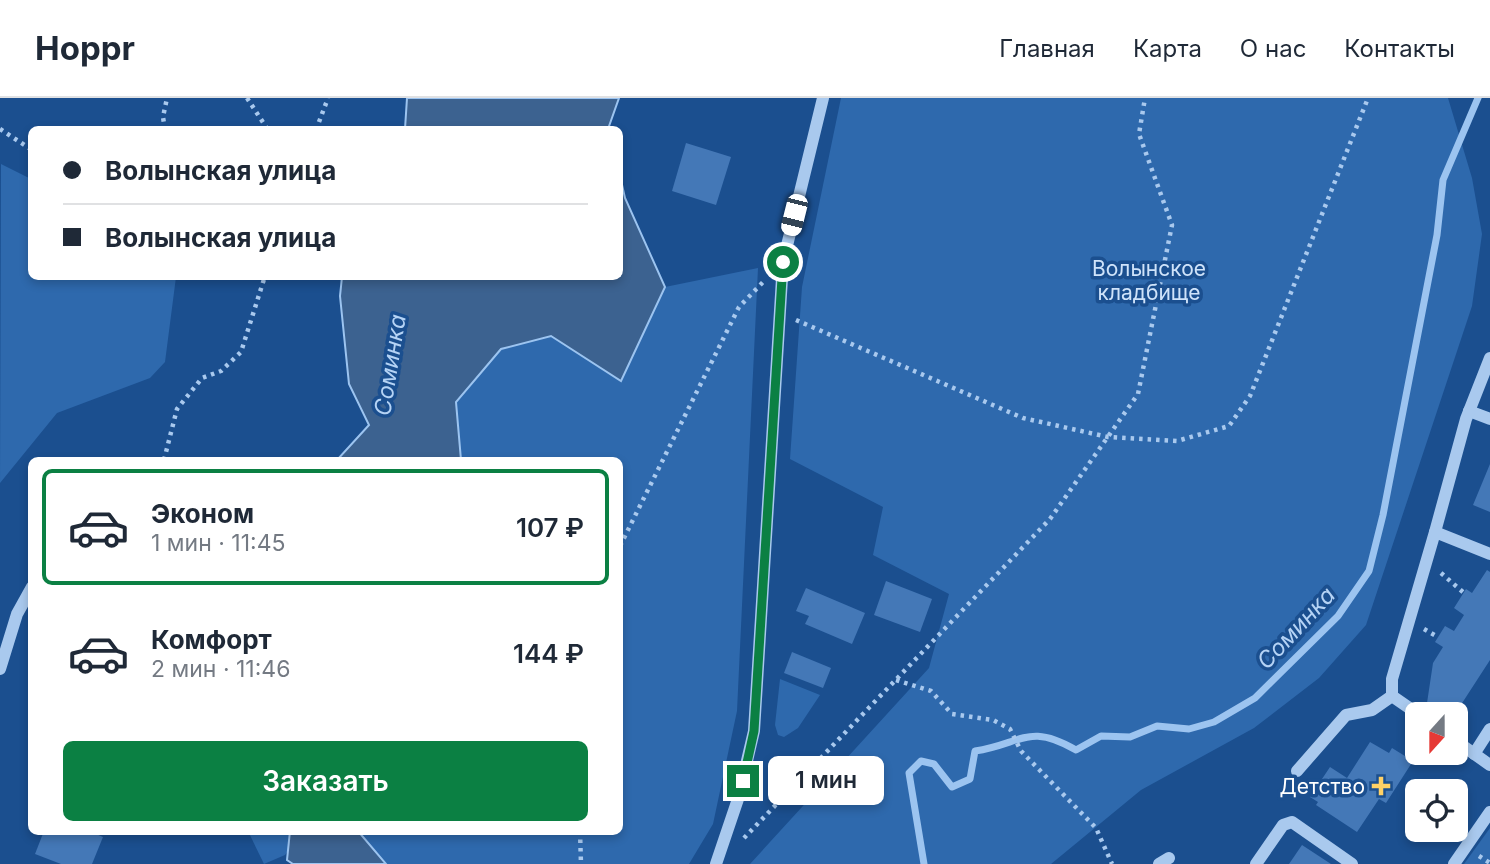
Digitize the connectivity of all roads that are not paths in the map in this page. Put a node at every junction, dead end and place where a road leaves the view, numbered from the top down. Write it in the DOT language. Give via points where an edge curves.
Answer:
graph roads {
  1 [pos="823,98"];
  2 [pos="1490,358"];
  3 [pos="1468,411"];
  4 [pos="1490,419"];
  5 [pos="1435,532"];
  6 [pos="1490,554"];
  7 [pos="28,594"];
  8 [pos="0,669"];
  9 [pos="1392,696"];
  10 [pos="1405,705"];
  11 [pos="1490,729"];
  12 [pos="1468,750"];
  13 [pos="1474,754"];
  14 [pos="1490,765"];
  15 [pos="1297,771"];
  16 [pos="1490,812"];
  17 [pos="716,864"];
  18 [pos="1256,864"];
  19 [pos="1352,864"];
  20 [pos="1454,864"];
  1 -- 17 [label="street" via="783,262 754,731 741,790"];
  2 -- 3 [label="street"];
  3 -- 4 [label="street"];
  3 -- 5 [label="street"];
  5 -- 6 [label="street"];
  5 -- 9 [label="street" via="1392,679"];
  7 -- 8 [label="street"];
  9 -- 10 [label="street"];
  9 -- 15 [label="street" via="1372,710 1346,715"];
  11 -- 13 [label="street"];
  12 -- 13 [label="street"];
  13 -- 14 [label="street"];
  16 -- 20 [label="street"];
  18 -- 19 [label="street" via="1283,825 1292,822"];
}
